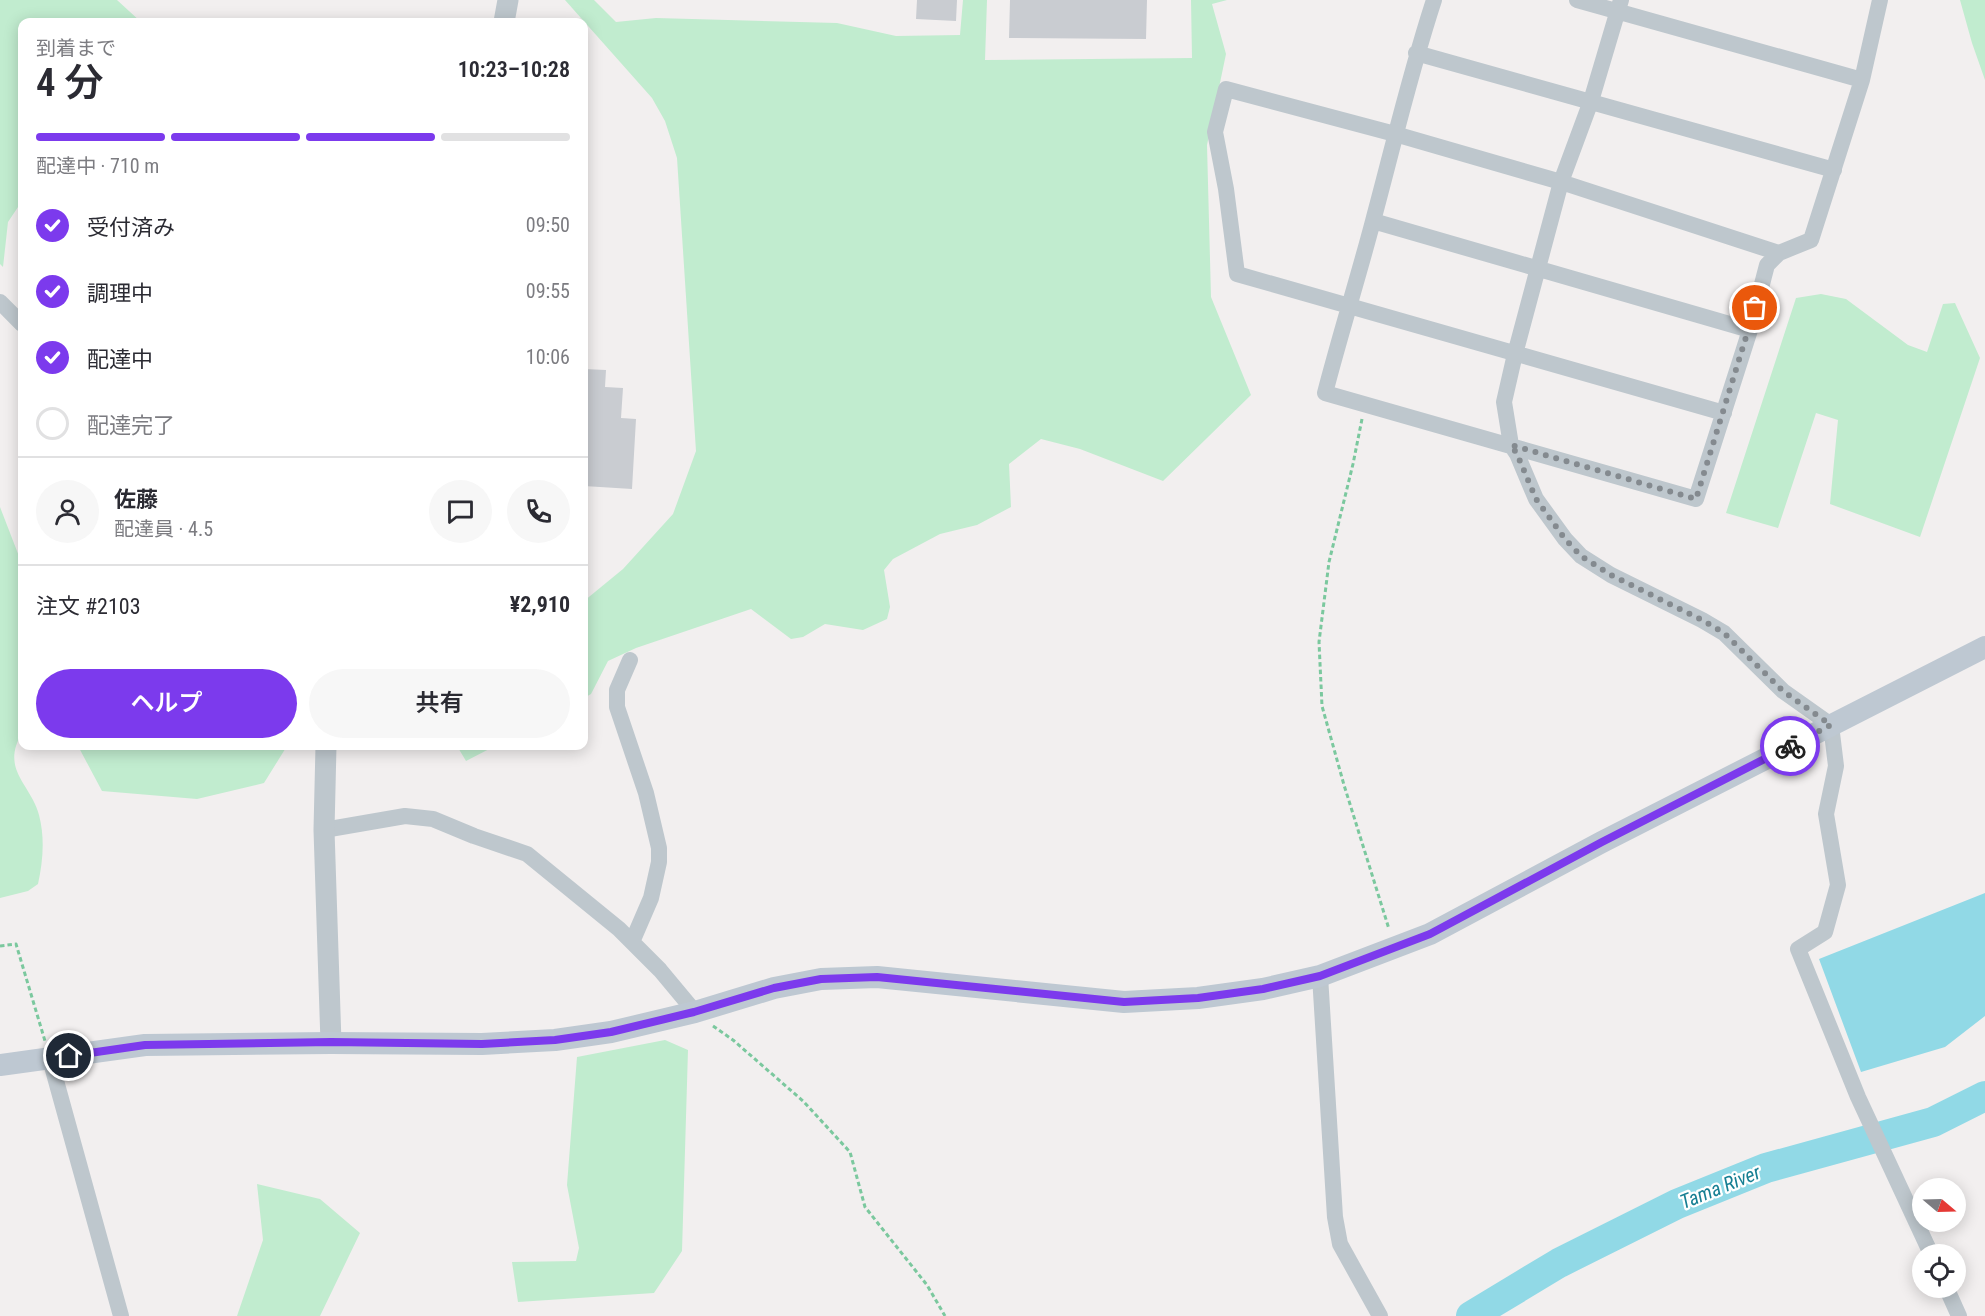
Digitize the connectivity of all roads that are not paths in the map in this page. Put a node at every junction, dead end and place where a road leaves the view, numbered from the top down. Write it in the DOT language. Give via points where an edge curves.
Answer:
graph roads {
  1 [pos="508,0"];
  2 [pos="1434,0"];
  3 [pos="1577,0"];
  4 [pos="1881,0"];
  5 [pos="1619,5"];
  6 [pos="505,18"];
  7 [pos="1416,53"];
  8 [pos="1862,80"];
  9 [pos="1591,101"];
  10 [pos="1395,134"];
  11 [pos="1834,170"];
  12 [pos="1561,182"];
  13 [pos="1373,221"];
  14 [pos="1779,253"];
  15 [pos="1539,269"];
  16 [pos="0,302"];
  17 [pos="1347,307"];
  18 [pos="18,320"];
  19 [pos="1750,330"];
  20 [pos="1515,354"];
  21 [pos="1724,413"];
  22 [pos="1511,445"];
  23 [pos="1985,647"];
  24 [pos="630,660"];
  25 [pos="1831,725"];
  26 [pos="326,750"];
  27 [pos="324,830"];
  28 [pos="632,942"];
  29 [pos="1320,976"];
  30 [pos="694,1012"];
  31 [pos="331,1042"];
  32 [pos="50,1059"];
  33 [pos="0,1065"];
  34 [pos="1926,1244"];
  35 [pos="1951,1298"];
  36 [pos="121,1316"];
  37 [pos="1380,1316"];
  38 [pos="1959,1316"];
  1 -- 6 [label="street"];
  2 -- 7 [label="street"];
  3 -- 5 [label="street"];
  4 -- 8 [label="street"];
  5 -- 8 [label="street"];
  5 -- 9 [label="street"];
  7 -- 9 [label="street"];
  7 -- 10 [label="street"];
  8 -- 11 [label="street"];
  9 -- 11 [label="street"];
  9 -- 12 [label="street"];
  10 -- 12 [label="street"];
  10 -- 13 [label="street"];
  10 -- 17 [label="street" via="1226,89 1215,132 1237,274"];
  11 -- 14 [label="street" via="1811,240"];
  12 -- 14 [label="street"];
  12 -- 15 [label="street"];
  13 -- 15 [label="street"];
  13 -- 17 [label="street"];
  14 -- 19 [label="street" via="1767,265"];
  15 -- 19 [label="street"];
  15 -- 20 [label="street"];
  16 -- 18 [label="street"];
  17 -- 20 [label="street"];
  17 -- 22 [label="street" via="1325,393"];
  19 -- 21 [label="street"];
  20 -- 21 [label="street"];
  20 -- 22 [label="street" via="1504,402"];
  21 -- 22 [label="street" via="1696,499"];
  22 -- 25 [label="street" via="1536,499 1581,556 1724,633 1783,691"];
  23 -- 25 [label="main road"];
  24 -- 28 [label="street" via="616,690 617,707 646,793 659,848 651,898"];
  25 -- 29 [label="main road" via="1439,929"];
  25 -- 34 [label="street" via="1836,766 1826,814 1838,885 1825,932 1798,949 1858,1097"];
  26 -- 27 [label="street"];
  27 -- 28 [label="street" via="405,816 453,826 527,854"];
  27 -- 31 [label="street"];
  28 -- 30 [label="street"];
  29 -- 30 [label="main road" via="1198,998 1124,1002 877,977 821,979 774,988"];
  29 -- 37 [label="street" via="1335,1218 1340,1244"];
  30 -- 31 [label="main road" via="611,1032 555,1040 482,1044"];
  31 -- 32 [label="main road" via="145,1045"];
  32 -- 33 [label="main road"];
  32 -- 36 [label="street"];
  35 -- 38 [label="street"];
}
